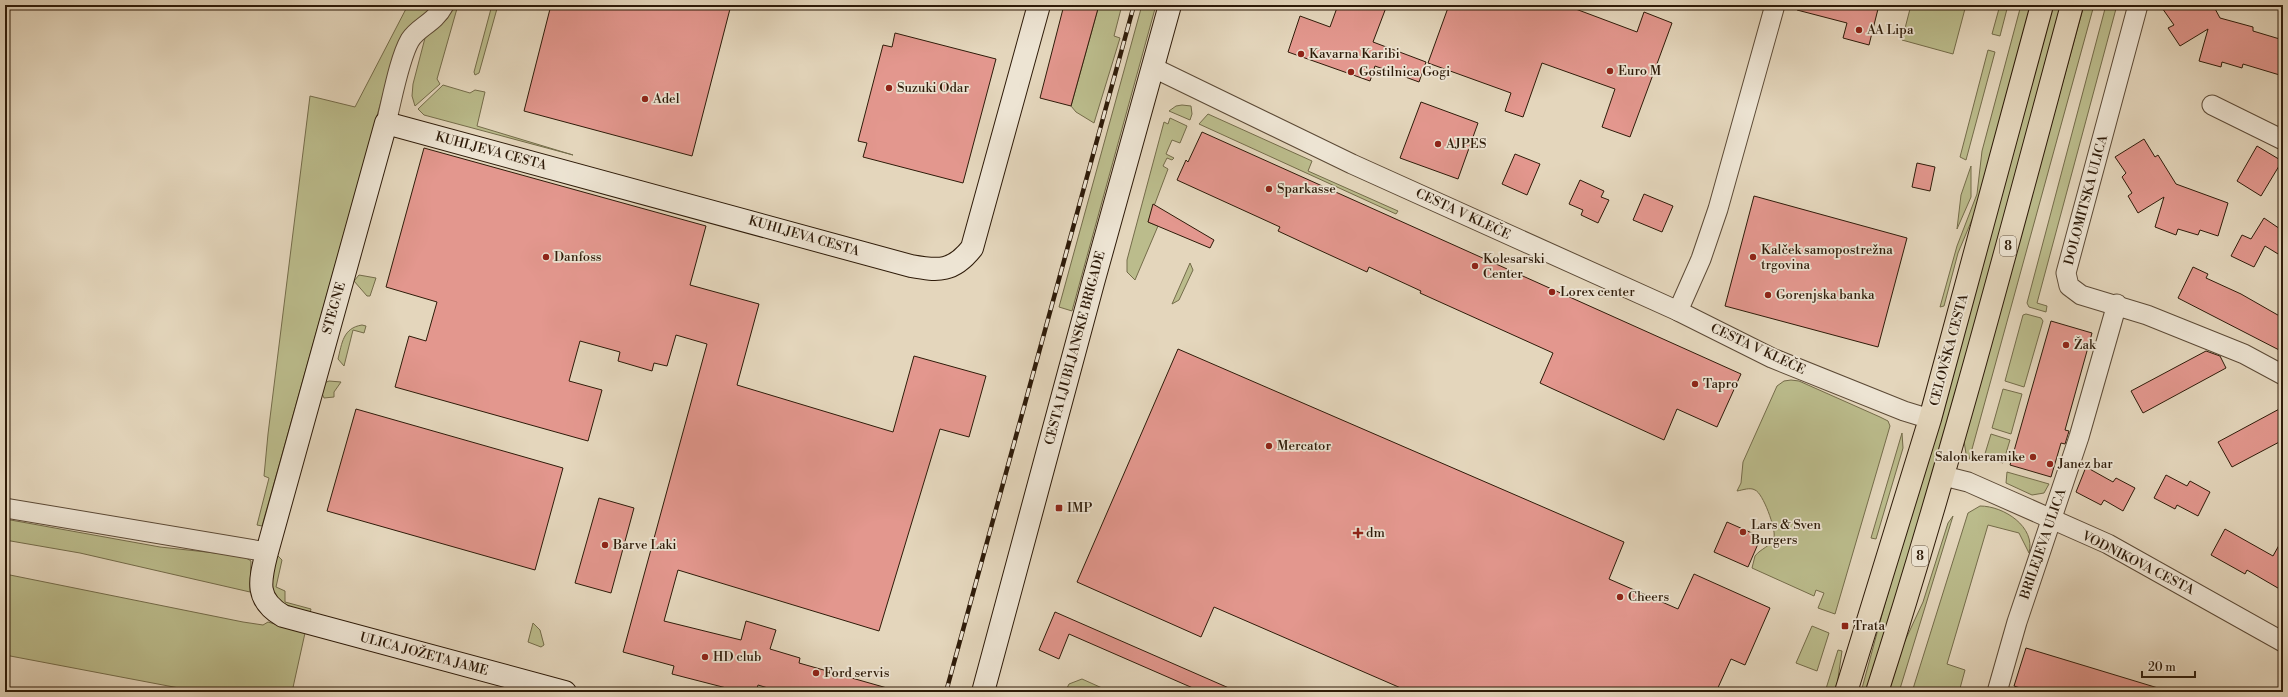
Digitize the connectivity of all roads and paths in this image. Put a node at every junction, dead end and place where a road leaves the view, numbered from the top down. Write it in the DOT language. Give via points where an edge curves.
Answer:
graph roads {
  1 [pos="444,5"];
  2 [pos="1039,5"];
  3 [pos="1170,5"];
  4 [pos="1775,5"];
  5 [pos="2042,5"];
  6 [pos="2072,5"];
  7 [pos="2138,5"];
  8 [pos="1154,68"];
  9 [pos="2212,105"];
  10 [pos="386,123"];
  11 [pos="2283,140"];
  12 [pos="2117,304"];
  13 [pos="1678,311"];
  14 [pos="2283,375"];
  15 [pos="1930,419"];
  16 [pos="1944,476"];
  17 [pos="5,508"];
  18 [pos="2051,520"];
  19 [pos="267,552"];
  20 [pos="283,616"];
  21 [pos="2283,642"];
  22 [pos="565,692"];
  23 [pos="983,692"];
  24 [pos="1846,692"];
  25 [pos="1877,692"];
  26 [pos="1997,692"];
  1 -- 10 [label="street, STEGNE" via="434,19 410,40"];
  2 -- 10 [label="street, KUHLJEVA CESTA" via="972,248 963,260 950,268 934,270 911,266"];
  3 -- 8 [label="street, CESTA LJUBLJANSKE BRIGADE"];
  4 -- 13 [label="street" via="1718,210 1702,259"];
  5 -- 15 [label="main road, CELOVŠKA CESTA / 8"];
  6 -- 16 [label="main road, 8"];
  7 -- 12 [label="street, DOLOMITSKA ULICA" via="2066,273 2070,286 2081,295"];
  8 -- 13 [label="street, CESTA V KLEČE" via="1352,164"];
  8 -- 23 [label="street, CESTA LJUBLJANSKE BRIGADE" via="1093,283"];
  9 -- 11 [label="street"];
  10 -- 19 [label="street, STEGNE"];
  12 -- 14 [label="street, DOLOMITSKA ULICA" via="2244,354"];
  12 -- 18 [label="street, BRILEJEVA ULICA"];
  13 -- 15 [label="street, CESTA V KLEČE" via="1772,358"];
  15 -- 24 [label="main road, CELOVŠKA CESTA / 8"];
  16 -- 18 [label="street, VODNIKOVA CESTA" via="1968,482"];
  16 -- 25 [label="main road, 8"];
  17 -- 19 [label="street"];
  18 -- 21 [label="street, VODNIKOVA CESTA" via="2108,544"];
  18 -- 26 [label="street, BRILEJEVA ULICA"];
  19 -- 20 [label="street, STEGNE" via="260,577 261,589 267,602"];
  20 -- 22 [label="street, ULICA JOŽETA JAME"];
}
